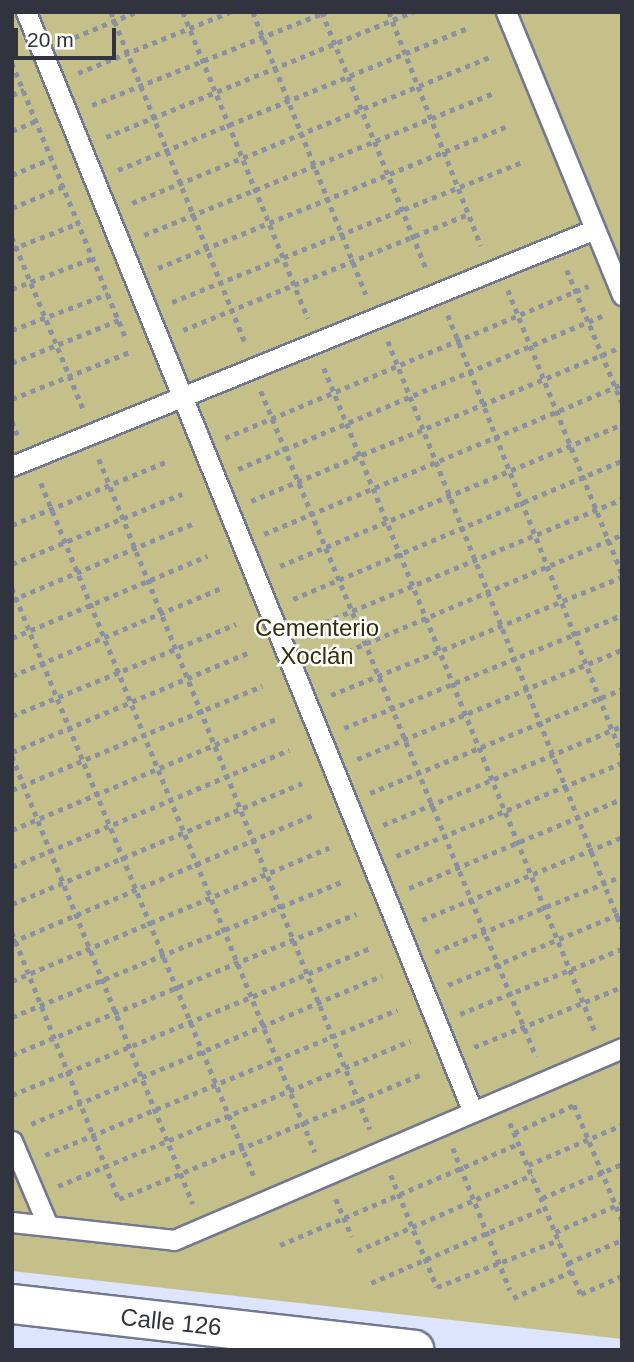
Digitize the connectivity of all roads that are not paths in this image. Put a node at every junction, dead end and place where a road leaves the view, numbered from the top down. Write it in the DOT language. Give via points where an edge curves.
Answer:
graph roads {
  1 [pos="26,12"];
  2 [pos="506,12"];
  3 [pos="595,229"];
  4 [pos="622,295"];
  5 [pos="181,398"];
  6 [pos="12,466"];
  7 [pos="622,1048"];
  8 [pos="472,1110"];
  9 [pos="16,1135"];
  10 [pos="12,1222"];
  11 [pos="48,1226"];
  12 [pos="12,1304"];
  13 [pos="414,1350"];
  1 -- 5 [label="lane"];
  2 -- 3 [label="lane"];
  3 -- 4 [label="lane"];
  3 -- 5 [label="lane"];
  5 -- 6 [label="lane"];
  5 -- 8 [label="lane"];
  7 -- 8 [label="lane"];
  8 -- 11 [label="lane" via="174,1240"];
  9 -- 11 [label="lane"];
  10 -- 11 [label="lane"];
  12 -- 13 [label="street, Calle 126"];
}
